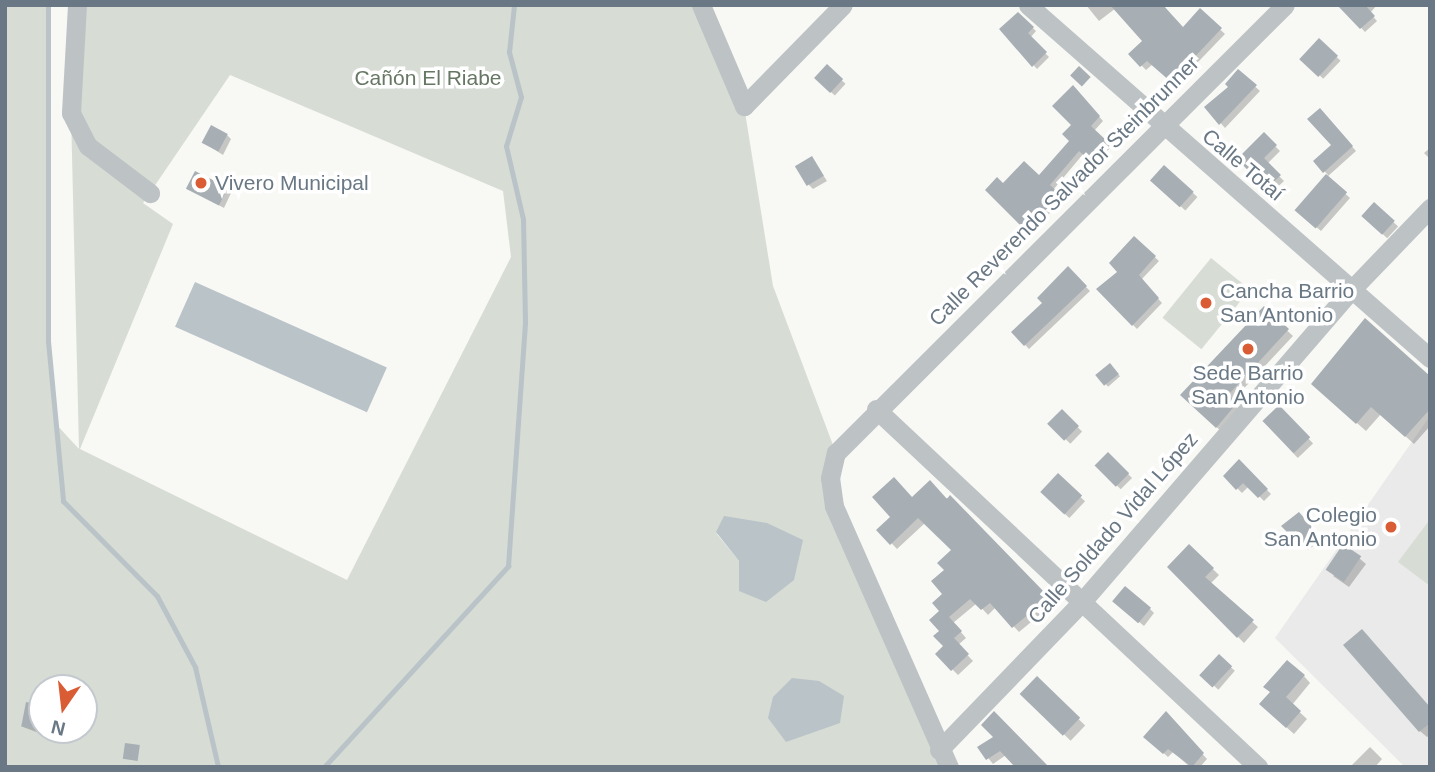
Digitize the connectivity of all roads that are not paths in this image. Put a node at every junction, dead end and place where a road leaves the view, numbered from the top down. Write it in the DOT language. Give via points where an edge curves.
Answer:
graph roads {
  1 [pos="77,5"];
  2 [pos="701,5"];
  3 [pos="843,5"];
  4 [pos="1028,5"];
  5 [pos="1284,5"];
  6 [pos="1161,127"];
  7 [pos="150,193"];
  8 [pos="1430,208"];
  9 [pos="1354,287"];
  10 [pos="1430,358"];
  11 [pos="876,409"];
  12 [pos="1080,604"];
  13 [pos="939,750"];
  14 [pos="949,767"];
  15 [pos="1258,767"];
  1 -- 7 [label="street" via="71,113 88,146"];
  2 -- 3 [label="street" via="744,106"];
  4 -- 6 [label="street, Calle Totaí"];
  5 -- 6 [label="street, Calle Reverendo Salvador Steinbrunner"];
  6 -- 9 [label="street, Calle Totaí"];
  6 -- 11 [label="street, Calle Reverendo Salvador Steinbrunner"];
  8 -- 9 [label="street, Calle Soldado Vidal López"];
  9 -- 10 [label="street, Calle Totaí"];
  9 -- 12 [label="street, Calle Soldado Vidal López"];
  11 -- 12 [label="street"];
  11 -- 13 [label="street, Calle Reverendo Salvador Steinbrunner" via="836,453 830,478 834,506"];
  12 -- 13 [label="street, Calle Soldado Vidal López"];
  12 -- 15 [label="street"];
  13 -- 14 [label="street, Calle Reverendo Salvador Steinbrunner"];
}
